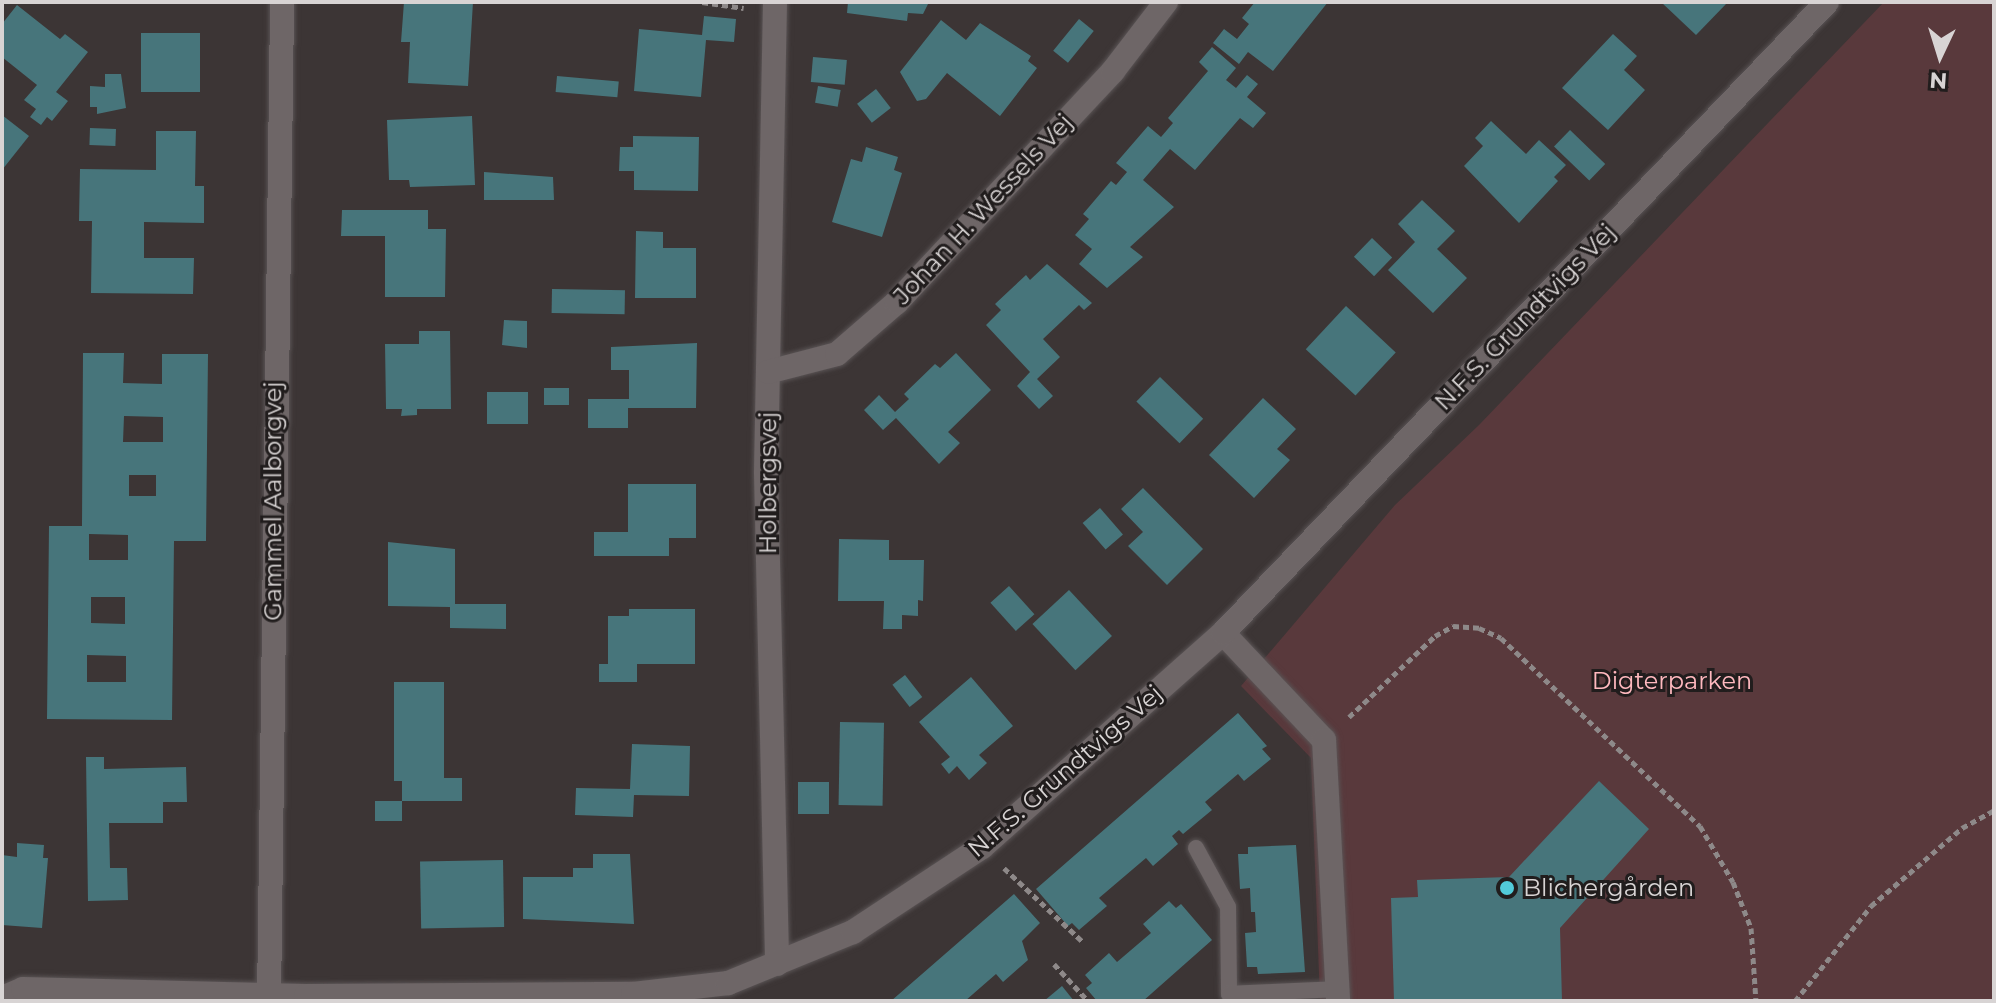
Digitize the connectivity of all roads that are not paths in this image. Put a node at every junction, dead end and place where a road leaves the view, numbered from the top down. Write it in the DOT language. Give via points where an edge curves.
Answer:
graph roads {
  1 [pos="282,2"];
  2 [pos="1166,2"];
  3 [pos="1827,2"];
  4 [pos="774,7"];
  5 [pos="768,372"];
  6 [pos="1223,633"];
  7 [pos="1196,848"];
  8 [pos="777,964"];
  9 [pos="728,992"];
  10 [pos="1338,995"];
  11 [pos="270,997"];
  12 [pos="2,998"];
  1 -- 11 [label="street, Gammel Aalborgvej"];
  2 -- 5 [label="street, Johan H. Wessels Vej" via="1113,71 897,302 837,354"];
  3 -- 6 [label="street, N.F.S. Grundtvigs Vej"];
  4 -- 5 [label="street, Holbergsvej"];
  5 -- 8 [label="street, Holbergsvej"];
  6 -- 8 [label="street, N.F.S. Grundtvigs Vej" via="982,847 853,932"];
  6 -- 10 [label="street" via="1324,740"];
  7 -- 10 [label="lane" via="1228,907 1229,994"];
  8 -- 9 [label="street, N.F.S. Grundtvigs Vej"];
  9 -- 11 [label="street, N.F.S. Grundtvigs Vej"];
  11 -- 12 [label="street, N.F.S. Grundtvigs Vej" via="23,989"];
}
